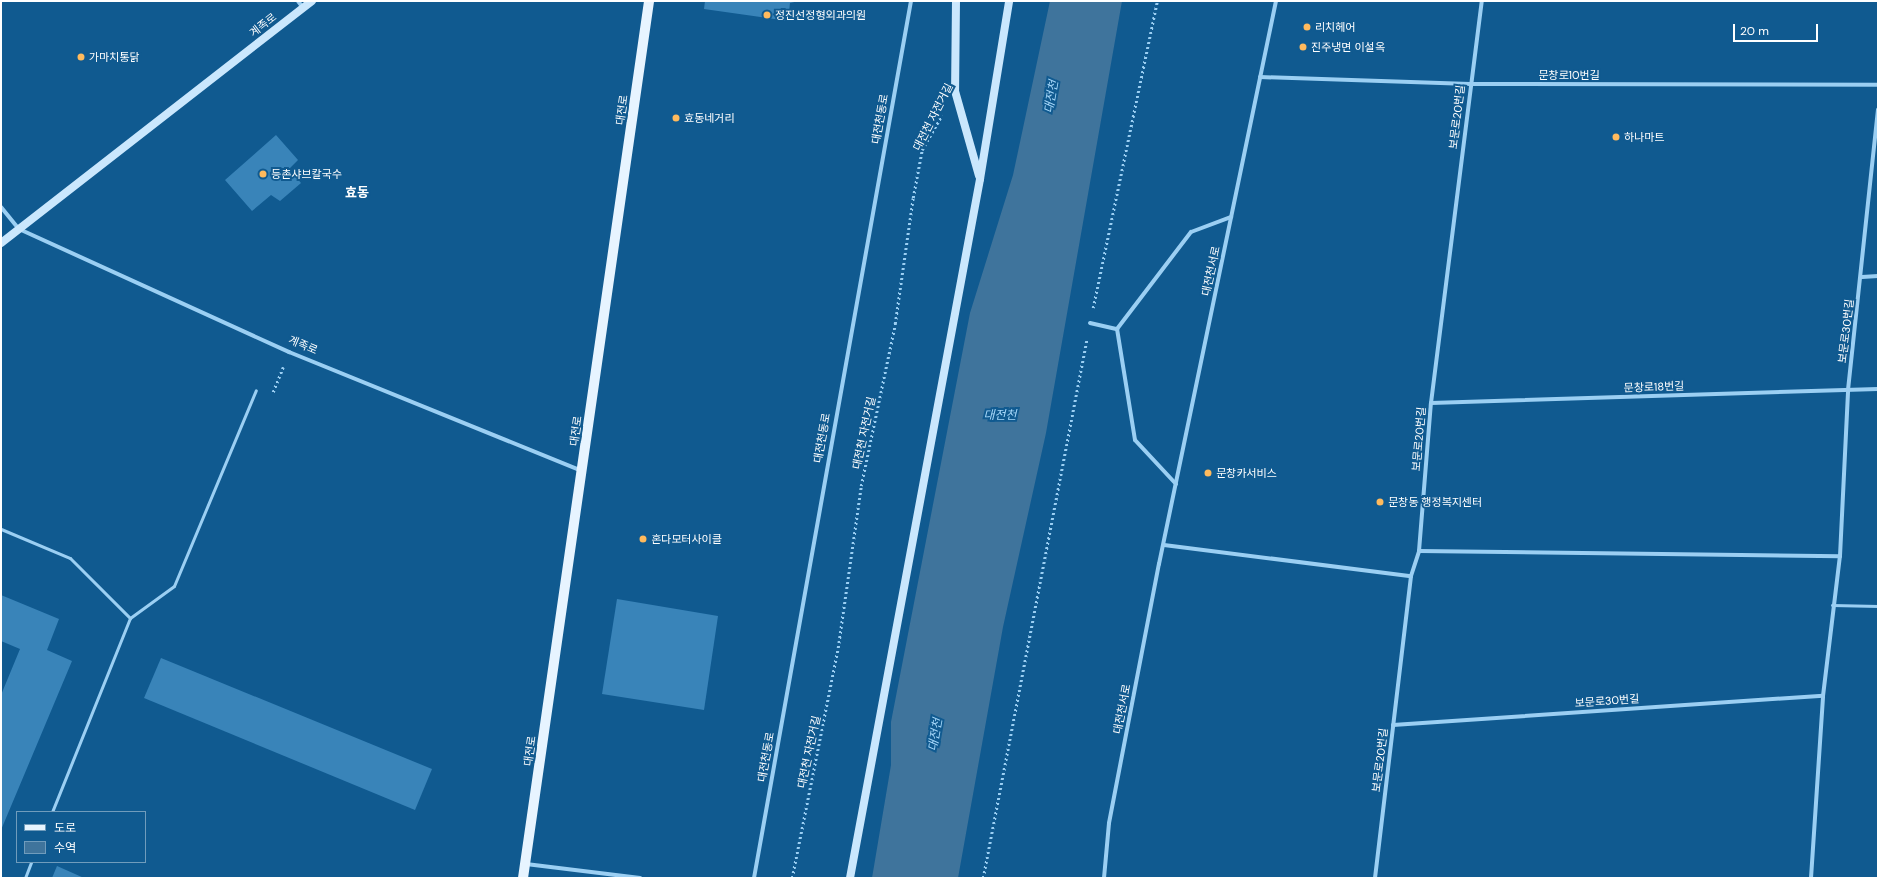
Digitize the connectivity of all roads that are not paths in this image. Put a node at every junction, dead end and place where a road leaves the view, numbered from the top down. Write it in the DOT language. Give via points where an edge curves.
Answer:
graph roads {
  1 [pos="298,1"];
  2 [pos="312,1"];
  3 [pos="649,1"];
  4 [pos="911,1"];
  5 [pos="956,1"];
  6 [pos="1009,1"];
  7 [pos="1276,1"];
  8 [pos="1482,1"];
  9 [pos="303,8"];
  10 [pos="1260,77"];
  11 [pos="1470,84"];
  12 [pos="1878,85"];
  13 [pos="1878,110"];
  14 [pos="980,179"];
  15 [pos="1,207"];
  16 [pos="1231,217"];
  17 [pos="19,230"];
  18 [pos="1,244"];
  19 [pos="1878,276"];
  20 [pos="1862,277"];
  21 [pos="1090,323"];
  22 [pos="1117,329"];
  23 [pos="1878,389"];
  24 [pos="256,390"];
  25 [pos="1848,390"];
  26 [pos="1431,403"];
  27 [pos="583,471"];
  28 [pos="1176,484"];
  29 [pos="1,528"];
  30 [pos="1164,545"];
  31 [pos="1420,551"];
  32 [pos="1840,556"];
  33 [pos="1411,576"];
  34 [pos="1832,605"];
  35 [pos="1878,606"];
  36 [pos="130,618"];
  37 [pos="1823,696"];
  38 [pos="1393,725"];
  39 [pos="52,811"];
  40 [pos="32,863"];
  41 [pos="526,864"];
  42 [pos="25,878"];
  43 [pos="523,878"];
  44 [pos="640,878"];
  45 [pos="754,878"];
  46 [pos="850,878"];
  47 [pos="1104,878"];
  48 [pos="1375,878"];
  49 [pos="1811,878"];
  1 -- 9 [label="street"];
  2 -- 9 [label="main road, 계족로"];
  3 -- 27 [label="main road, 대전로"];
  4 -- 45 [label="street, 대전천동로"];
  5 -- 14 [label="main road" via="955,91"];
  6 -- 14 [label="main road"];
  7 -- 10 [label="street, 대전천서로"];
  8 -- 11 [label="street, 보문로20번길"];
  9 -- 17 [label="main road, 계족로"];
  10 -- 11 [label="street, 문창로10번길"];
  10 -- 16 [label="street, 대전천서로"];
  11 -- 12 [label="street, 문창로10번길"];
  11 -- 26 [label="street, 보문로20번길"];
  13 -- 20 [label="street, 보문로30번길"];
  14 -- 46 [label="main road"];
  15 -- 17 [label="street"];
  16 -- 22 [label="street" via="1191,232"];
  16 -- 28 [label="street, 대전천서로"];
  17 -- 18 [label="main road, 계족로"];
  17 -- 27 [label="street, 계족로" via="289,352"];
  19 -- 20 [label="street"];
  20 -- 25 [label="street, 보문로30번길"];
  21 -- 22 [label="street"];
  22 -- 28 [label="street" via="1135,440"];
  23 -- 25 [label="street, 문창로18번길"];
  24 -- 36 [label="lane" via="174,586"];
  25 -- 26 [label="street, 문창로18번길"];
  25 -- 32 [label="street, 보문로30번길"];
  26 -- 31 [label="street, 보문로20번길"];
  27 -- 41 [label="main road, 대전로"];
  28 -- 30 [label="street, 대전천서로"];
  29 -- 36 [label="lane" via="70,558"];
  30 -- 33 [label="street"];
  30 -- 47 [label="street, 대전천서로" via="1109,823"];
  31 -- 32 [label="street"];
  31 -- 33 [label="street, 보문로20번길"];
  32 -- 34 [label="street, 보문로30번길"];
  33 -- 38 [label="street, 보문로20번길"];
  34 -- 35 [label="lane"];
  34 -- 37 [label="street, 보문로30번길"];
  36 -- 39 [label="lane"];
  37 -- 38 [label="street, 보문로30번길"];
  37 -- 49 [label="street, 보문로30번길"];
  38 -- 48 [label="street, 보문로20번길"];
  40 -- 42 [label="lane"];
  41 -- 43 [label="main road, 대전로"];
  41 -- 44 [label="street"];
}
